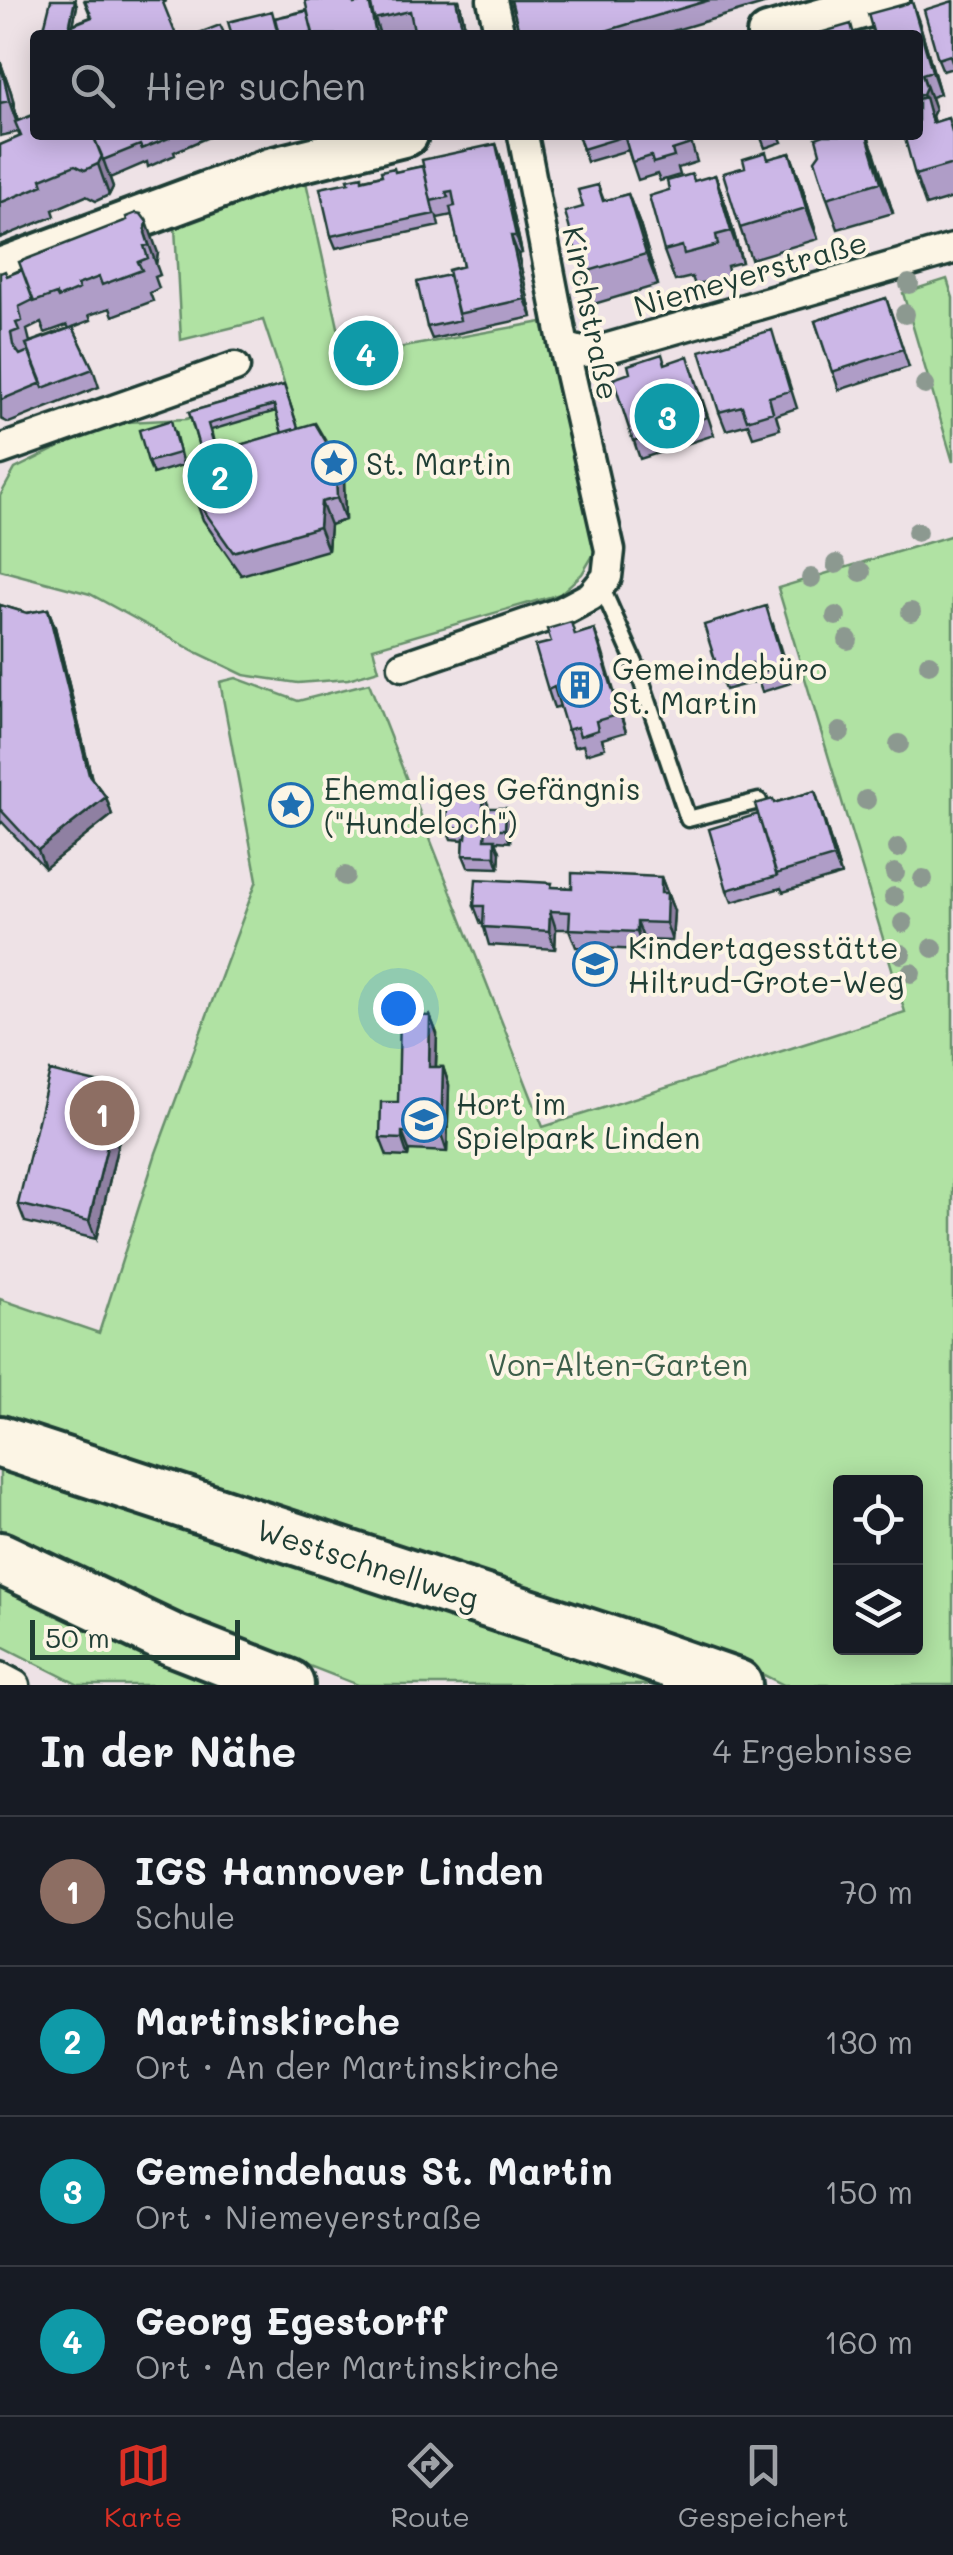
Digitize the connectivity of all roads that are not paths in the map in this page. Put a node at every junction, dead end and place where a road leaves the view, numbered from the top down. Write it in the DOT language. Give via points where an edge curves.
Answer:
graph roads {
  1 [pos="492,0"];
  2 [pos="889,0"];
  3 [pos="499,30"];
  4 [pos="785,30"];
  5 [pos="387,140"];
  6 [pos="524,140"];
  7 [pos="953,249"];
  8 [pos="0,269"];
  9 [pos="564,347"];
  10 [pos="235,368"];
  11 [pos="0,450"];
  12 [pos="600,585"];
  13 [pos="403,666"];
  14 [pos="759,801"];
  15 [pos="0,1442"];
  16 [pos="0,1558"];
  17 [pos="0,1677"];
  18 [pos="15,1685"];
  19 [pos="288,1685"];
  20 [pos="736,1685"];
  1 -- 3 [label="street"];
  2 -- 4 [label="street"];
  5 -- 8 [label="street" via="270,170"];
  6 -- 9 [label="street, Kirchstraße"];
  7 -- 9 [label="street, Niemeyerstraße" via="598,351"];
  9 -- 12 [label="street, Kirchstraße" via="610,550"];
  10 -- 11 [label="street"];
  12 -- 13 [label="street" via="561,612"];
  12 -- 14 [label="lane" via="636,665 688,819"];
  15 -- 20 [label="highway, Westschnellweg"];
  16 -- 19 [label="highway" via="173,1640"];
  17 -- 18 [label="street"];
}
